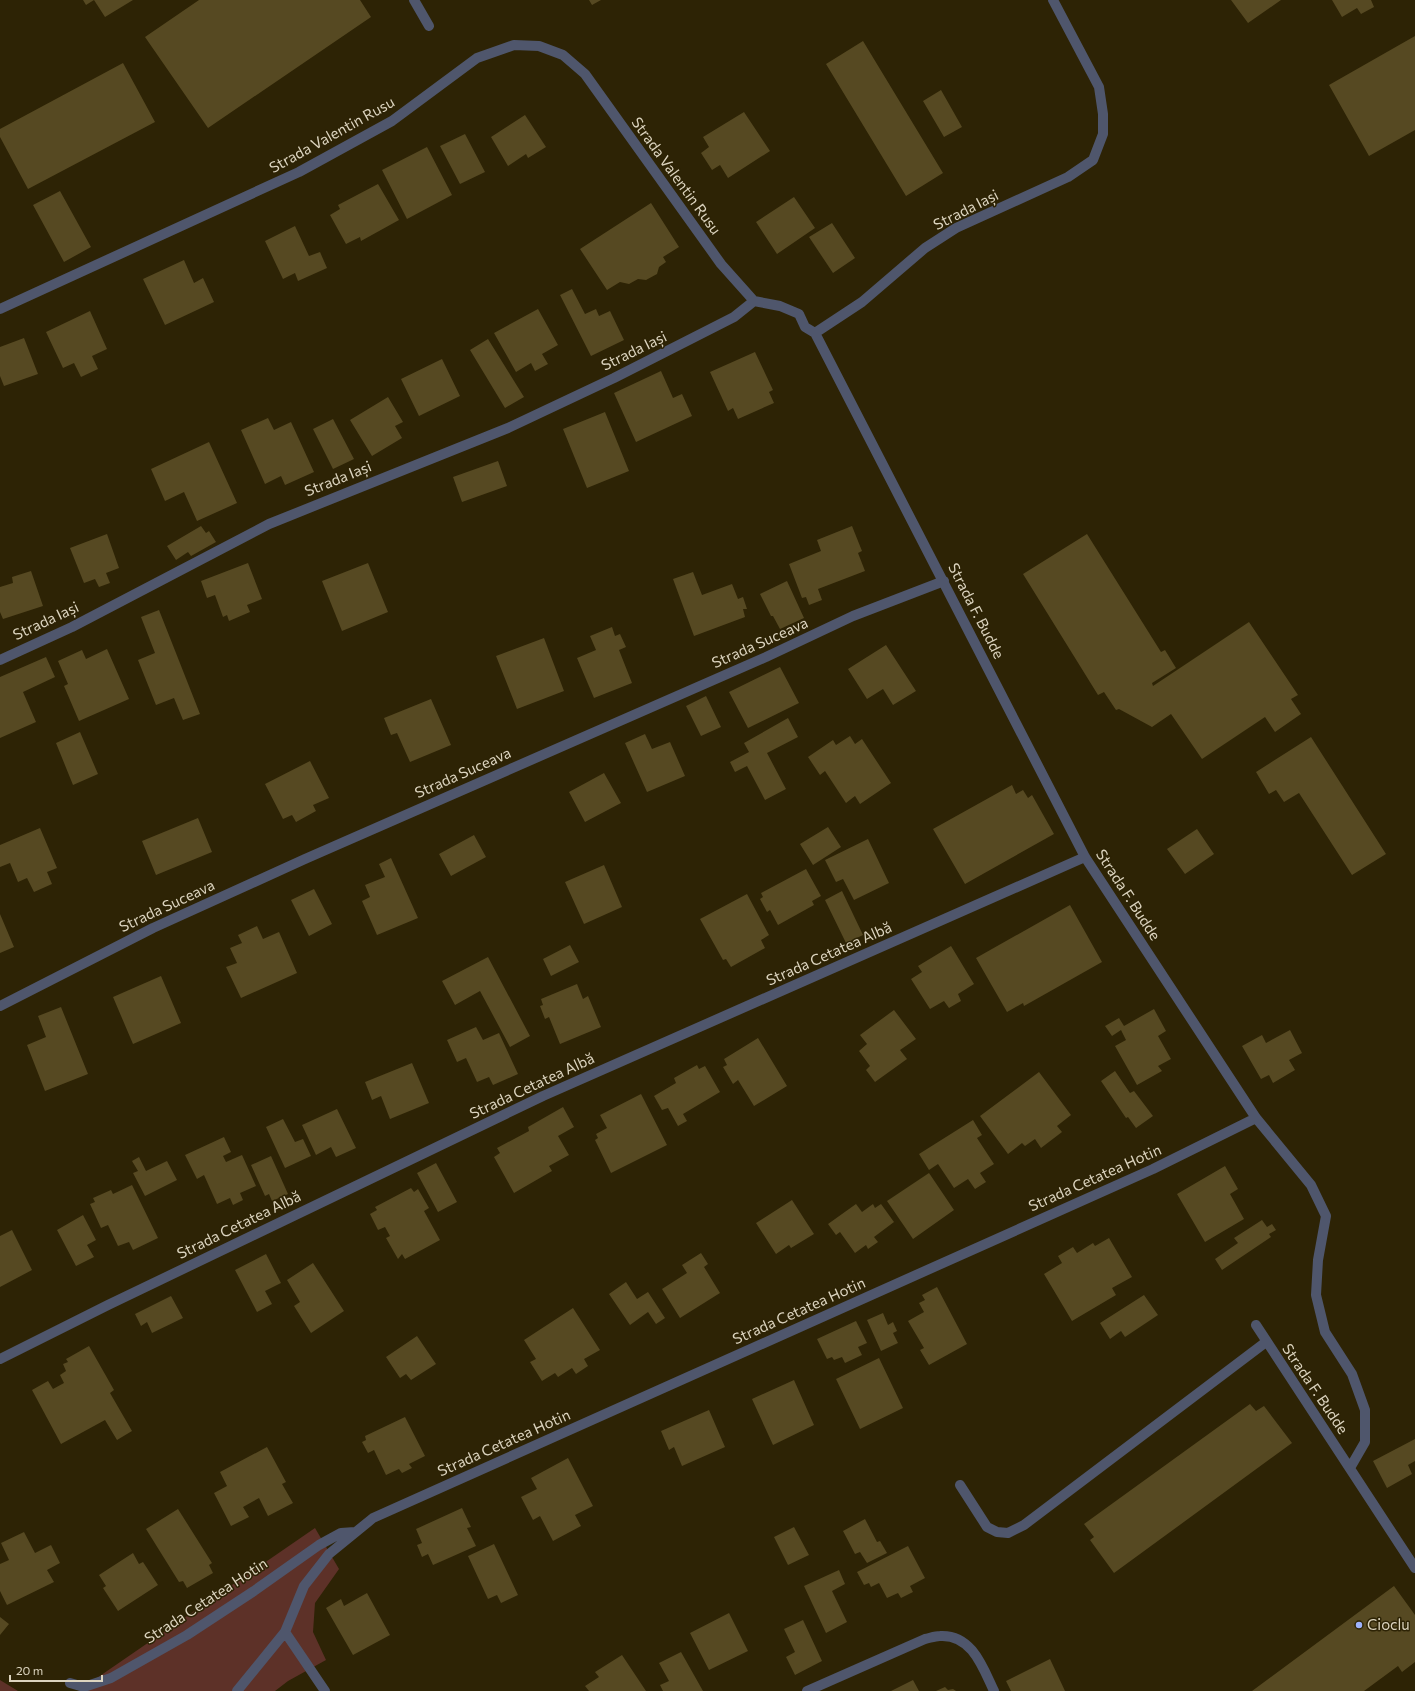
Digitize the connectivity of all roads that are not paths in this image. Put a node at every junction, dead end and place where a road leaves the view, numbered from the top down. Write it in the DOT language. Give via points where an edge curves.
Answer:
graph roads {
  1 [pos="414,0"];
  2 [pos="1053,0"];
  3 [pos="429,26"];
  4 [pos="754,301"];
  5 [pos="0,309"];
  6 [pos="815,333"];
  7 [pos="944,582"];
  8 [pos="0,660"];
  9 [pos="1085,857"];
  10 [pos="0,1006"];
  11 [pos="1256,1118"];
  12 [pos="1256,1325"];
  13 [pos="1266,1342"];
  14 [pos="0,1359"];
  15 [pos="1350,1468"];
  16 [pos="960,1485"];
  17 [pos="356,1532"];
  18 [pos="1415,1568"];
  19 [pos="285,1632"];
  20 [pos="70,1683"];
  21 [pos="237,1691"];
  22 [pos="325,1691"];
  23 [pos="807,1691"];
  24 [pos="994,1691"];
  1 -- 3 [label="street"];
  2 -- 6 [label="street, Strada Iași" via="1099,88 1104,114 1103,134 1093,160 1068,177 956,228 925,248 862,302"];
  4 -- 5 [label="street, Strada Valentin Rusu" via="721,264 585,74 563,55 539,46 514,45 477,58 392,121 299,172"];
  4 -- 6 [label="street" via="780,306 799,314 805,327"];
  4 -- 8 [label="street, Strada Iași" via="734,317 614,378 508,428 269,524 72,627"];
  6 -- 7 [label="street, Strada F. Budde"];
  7 -- 9 [label="street, Strada F. Budde"];
  7 -- 10 [label="street, Strada Suceava" via="853,616 766,657 291,865 153,928"];
  9 -- 11 [label="street, Strada F. Budde"];
  9 -- 14 [label="street, Strada Cetatea Albă" via="543,1096"];
  11 -- 15 [label="street, Strada F. Budde" via="1311,1185 1326,1216 1318,1260 1316,1295 1325,1332 1352,1374 1365,1410 1365,1442"];
  11 -- 17 [label="street, Strada Cetatea Hotin" via="1146,1172 373,1518"];
  12 -- 13 [label="street, Strada F. Budde"];
  13 -- 15 [label="street, Strada F. Budde"];
  13 -- 16 [label="street" via="1024,1525 1008,1533 987,1527"];
  15 -- 18 [label="street, Strada F. Budde"];
  17 -- 19 [label="street, Strada Cetatea Hotin" via="329,1554 304,1586"];
  17 -- 20 [label="street, Strada Cetatea Hotin" via="341,1533 319,1545 187,1635 111,1678 84,1687"];
  19 -- 21 [label="street, Strada Cetatea Hotin"];
  19 -- 22 [label="street"];
  23 -- 24 [label="street" via="925,1639 942,1635 960,1640 973,1650"];
}
